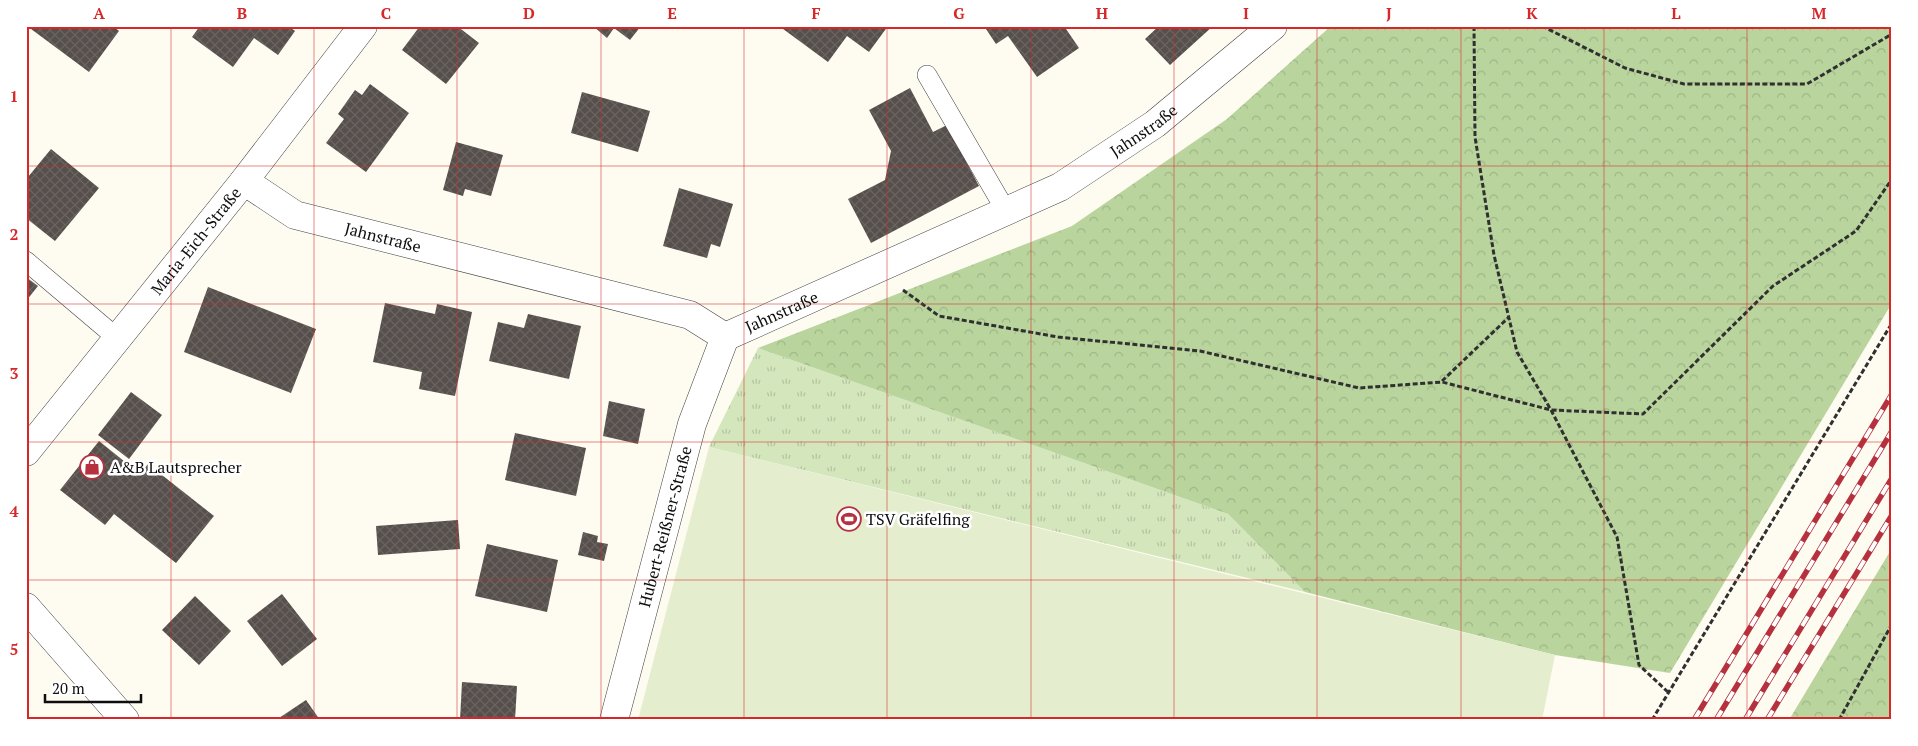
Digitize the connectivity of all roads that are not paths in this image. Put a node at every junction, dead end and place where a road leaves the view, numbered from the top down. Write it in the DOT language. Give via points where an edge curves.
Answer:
graph roads {
  1 [pos="364,26"];
  2 [pos="1273,26"];
  3 [pos="927,75"];
  4 [pos="244,181"];
  5 [pos="1006,211"];
  6 [pos="26,261"];
  7 [pos="725,337"];
  8 [pos="117,338"];
  9 [pos="26,452"];
  10 [pos="26,607"];
  11 [pos="125,720"];
  12 [pos="614,720"];
  1 -- 4 [label="street, Maria-Eich-Straße"];
  2 -- 5 [label="street, Jahnstraße" via="1155,124 1060,187"];
  3 -- 5 [label="lane"];
  4 -- 7 [label="street, Jahnstraße" via="295,215 690,315"];
  4 -- 8 [label="street, Maria-Eich-Straße"];
  5 -- 7 [label="street, Jahnstraße"];
  6 -- 8 [label="lane"];
  7 -- 12 [label="street, Hubert-Reißner-Straße" via="692,424"];
  8 -- 9 [label="street, Maria-Eich-Straße"];
  10 -- 11 [label="street"];
}
